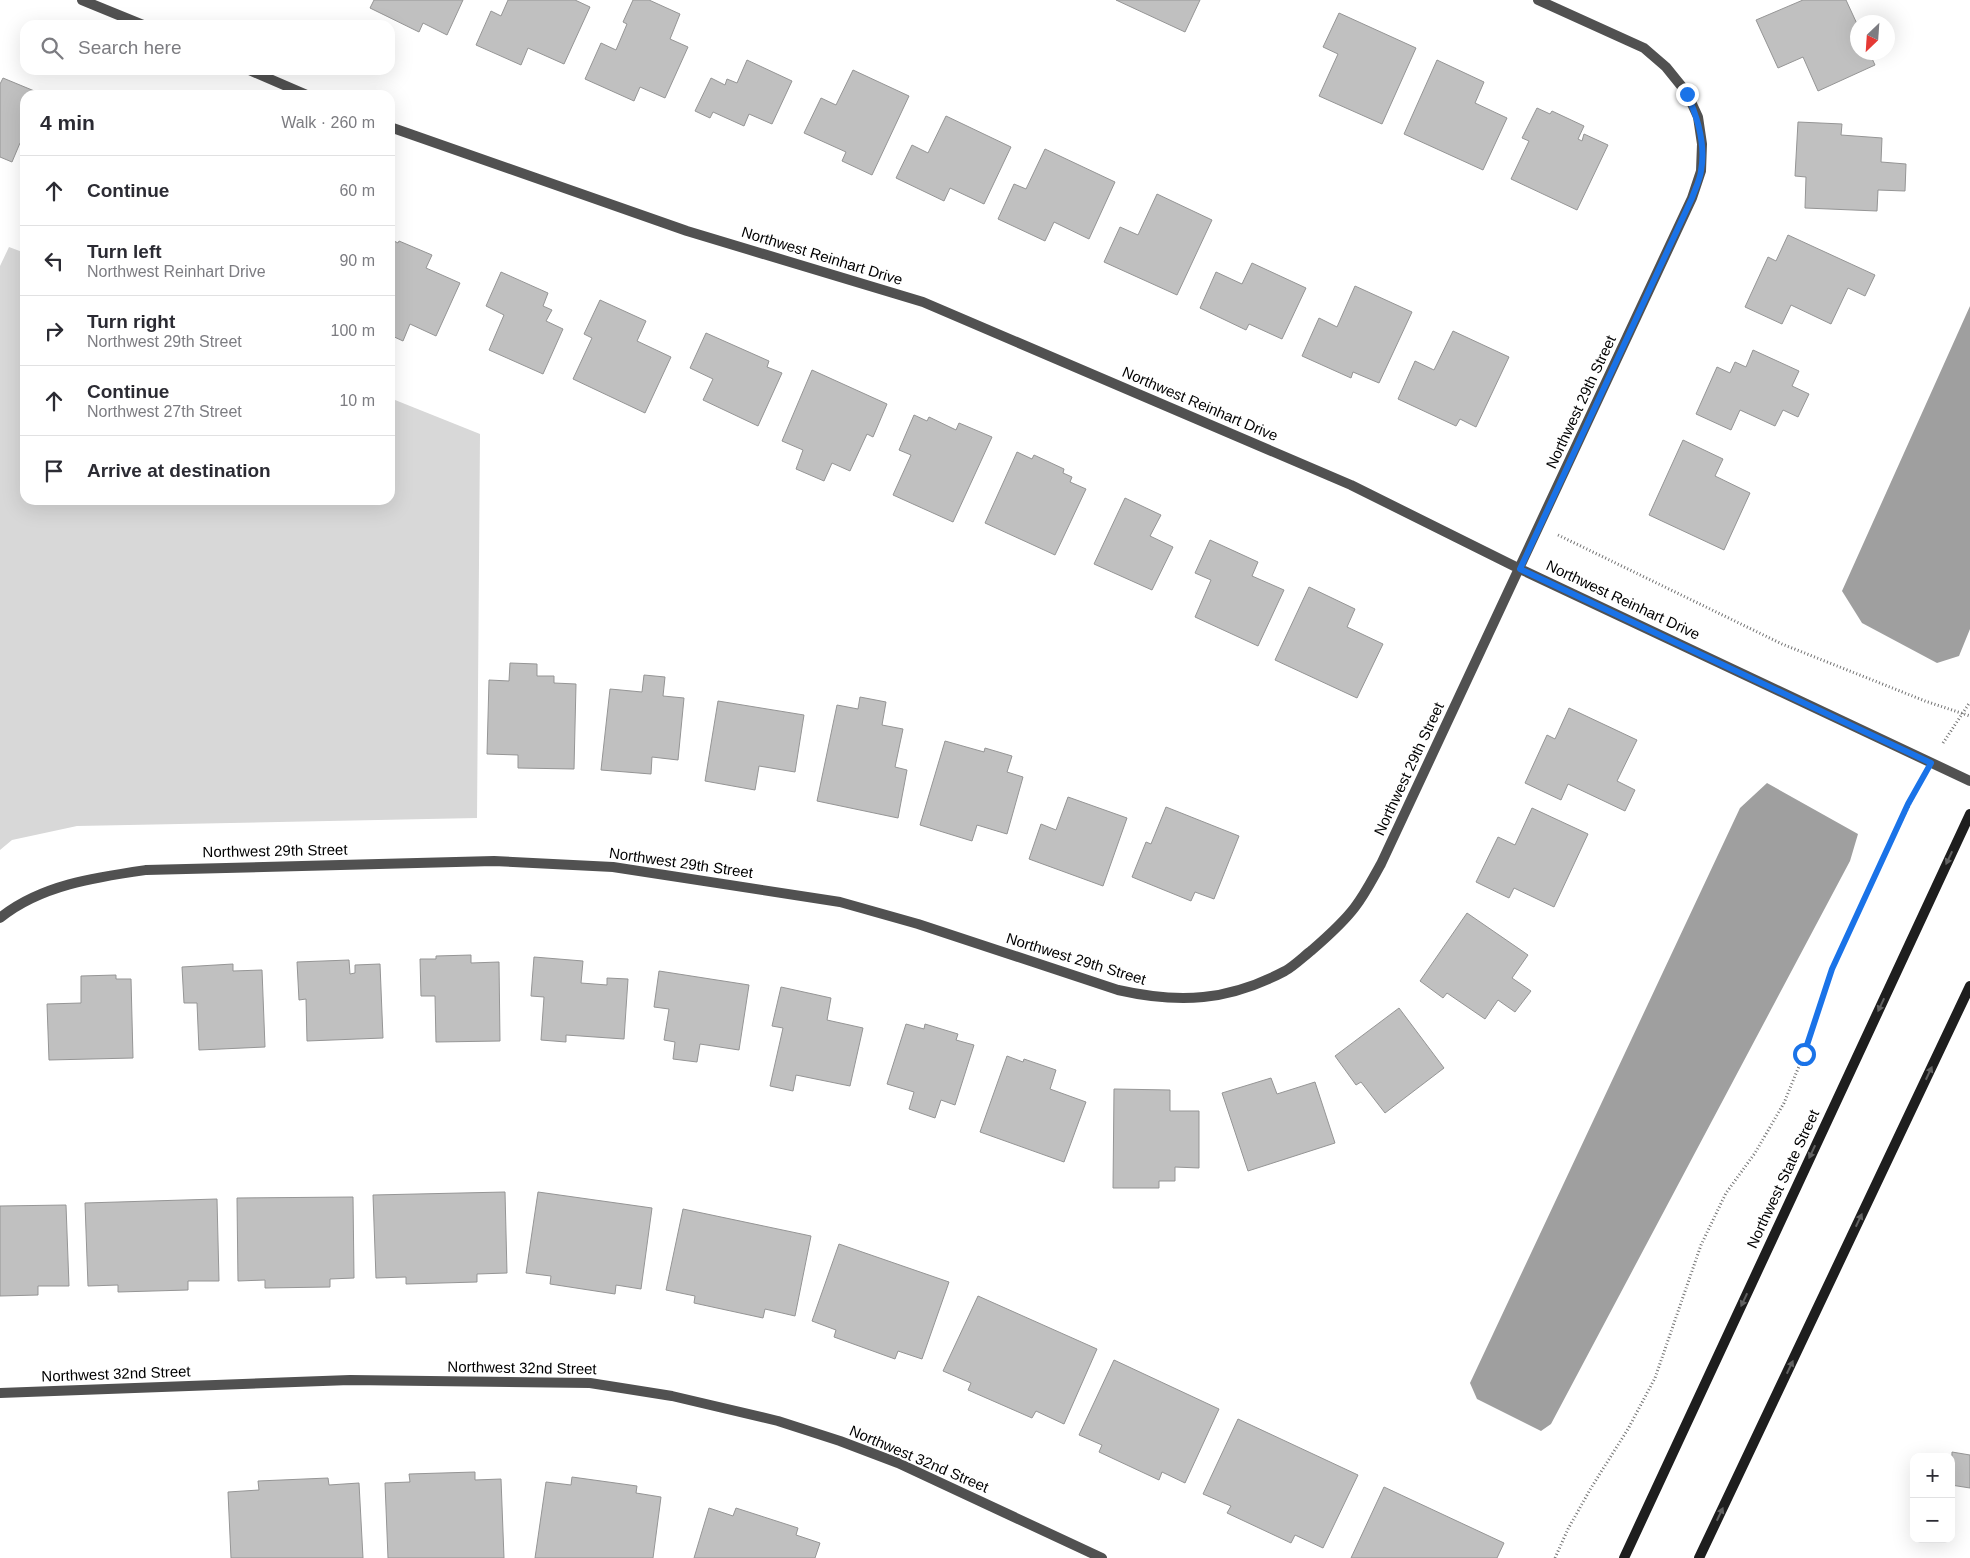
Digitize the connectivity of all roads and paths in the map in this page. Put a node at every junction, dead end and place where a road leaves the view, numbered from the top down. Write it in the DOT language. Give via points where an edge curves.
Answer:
graph roads {
  1 [pos="82,0"];
  2 [pos="1538,0"];
  3 [pos="131,20"];
  4 [pos="261,75"];
  5 [pos="295,90"];
  6 [pos="395,129"];
  7 [pos="1540,526"];
  8 [pos="1520,569"];
  9 [pos="1970,702"];
  10 [pos="1963,713"];
  11 [pos="1970,716"];
  12 [pos="1931,763"];
  13 [pos="1970,781"];
  14 [pos="1970,814"];
  15 [pos="0,918"];
  16 [pos="1970,986"];
  17 [pos="0,1393"];
  18 [pos="1102,1558"];
  19 [pos="1555,1558"];
  20 [pos="1624,1558"];
  21 [pos="1699,1558"];
  1 -- 3 [label="street"];
  2 -- 7 [label="street, Northwest 29th Street" via="1644,48 1666,67 1687,94 1698,117 1702,144 1701,171 1692,198"];
  4 -- 5 [label="street"];
  6 -- 8 [label="street, Northwest Reinhart Drive" via="687,231 923,302 1351,485"];
  7 -- 8 [label="street, Northwest 29th Street"];
  7 -- 10 [label="path" via="1782,644"];
  8 -- 12 [label="street, Northwest Reinhart Drive"];
  8 -- 15 [label="street, Northwest 29th Street" via="1381,864 1356,906 1328,936 1286,970 1250,986 1212,997 1150,997 1118,990 918,924 840,902 614,867 494,861 146,870 95,877 48,890"];
  9 -- 10 [label="path"];
  10 -- 11 [label="path"];
  10 -- 12 [label="path"];
  12 -- 13 [label="street, Northwest Reinhart Drive"];
  12 -- 19 [label="path" via="1908,804 1832,969 1784,1103 1755,1153 1726,1193 1700,1245 1655,1378 1568,1529"];
  14 -- 20 [label="main road, Northwest State Street, one-way"];
  21 -- 16 [label="main road, one-way"];
  17 -- 18 [label="street, Northwest 32nd Street" via="350,1380 590,1383 672,1396 778,1421 840,1441 898,1463"];
}
